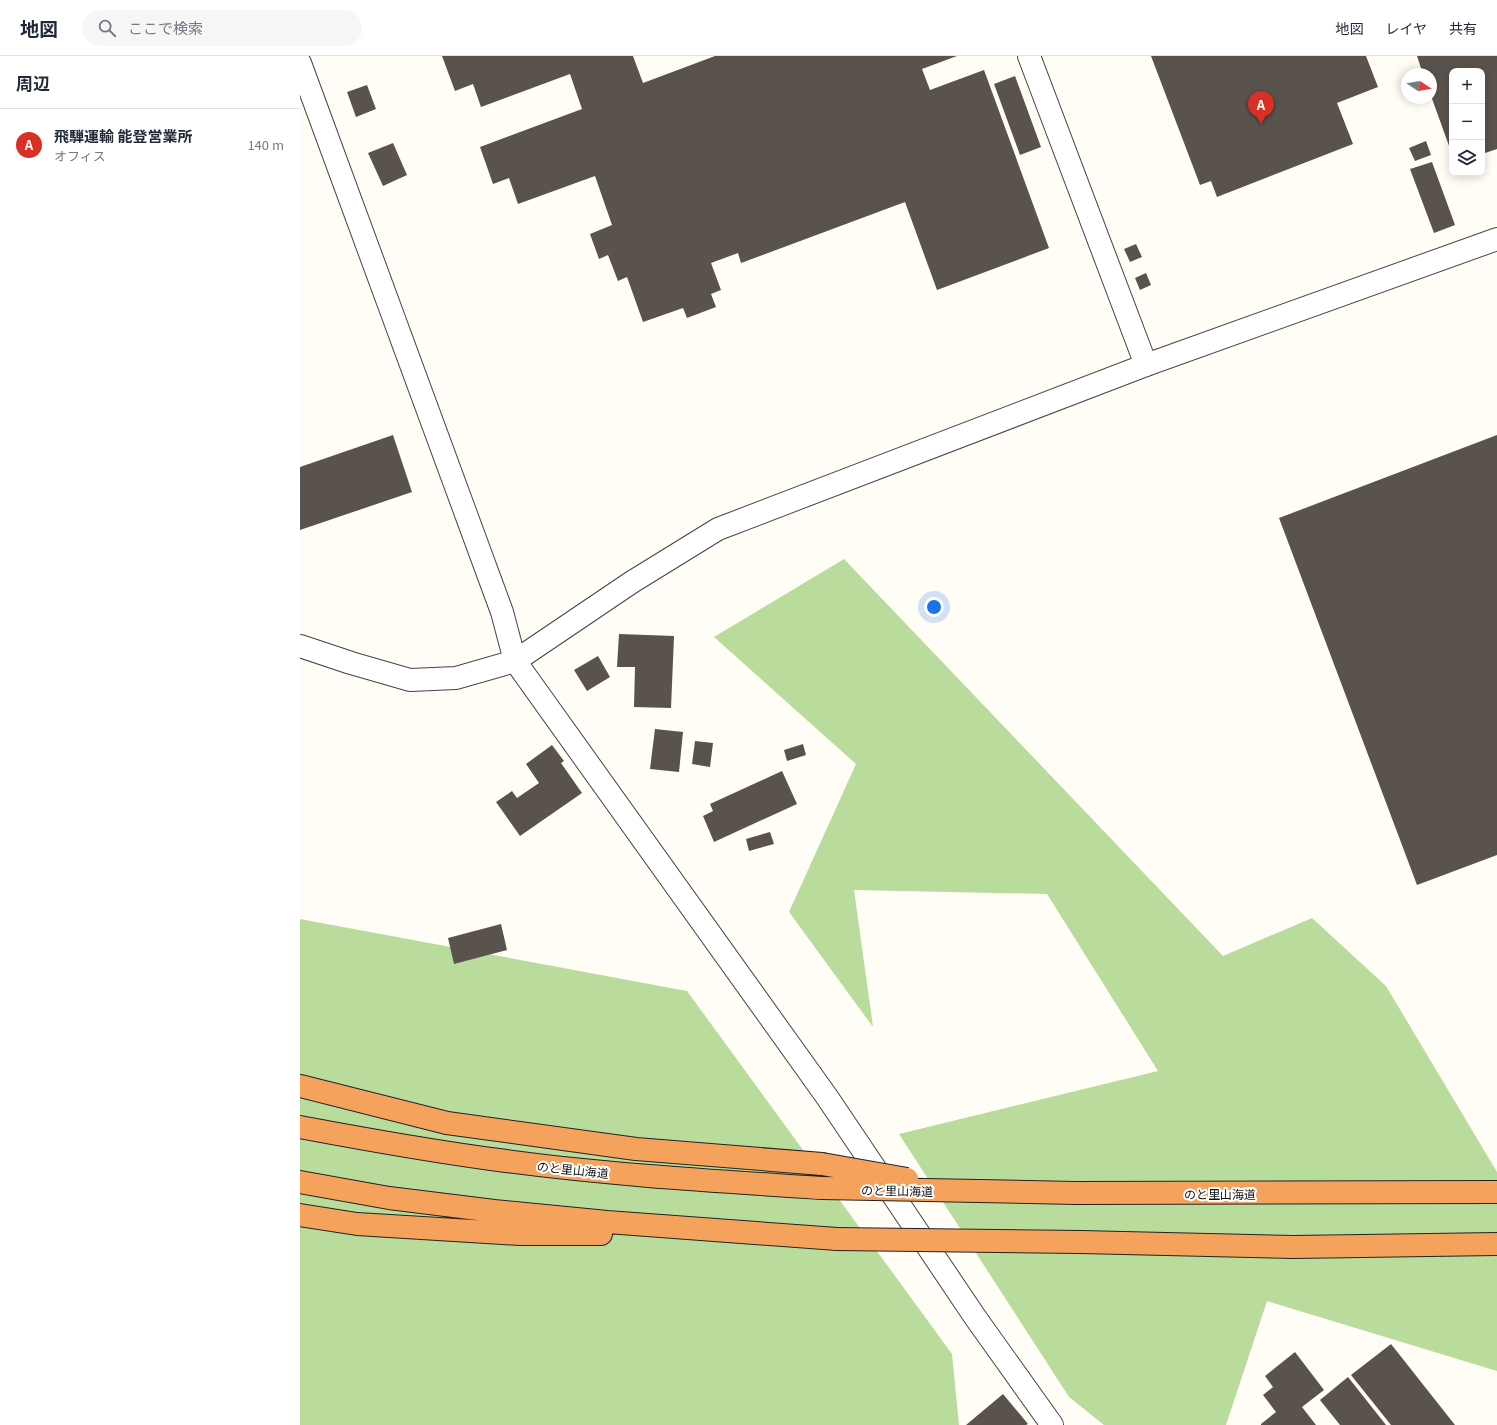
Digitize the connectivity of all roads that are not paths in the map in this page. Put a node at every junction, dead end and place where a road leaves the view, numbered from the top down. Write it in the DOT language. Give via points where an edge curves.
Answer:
graph roads {
  1 [pos="1029,56"];
  2 [pos="300,63"];
  3 [pos="1497,238"];
  4 [pos="1146,365"];
  5 [pos="300,646"];
  6 [pos="515,661"];
  7 [pos="300,1086"];
  8 [pos="300,1127"];
  9 [pos="300,1182"];
  10 [pos="977,1192"];
  11 [pos="1497,1192"];
  12 [pos="300,1215"];
  13 [pos="764,1234"];
  14 [pos="1497,1244"];
  15 [pos="1052,1425"];
  1 -- 4 [label="street"];
  2 -- 6 [label="street" via="502,612"];
  3 -- 4 [label="street"];
  4 -- 6 [label="street" via="718,528"];
  5 -- 6 [label="street" via="410,680 456,678"];
  6 -- 15 [label="street" via="827,1097"];
  7 -- 10 [label="highway, bridge" via="447,1123 636,1149 822,1164"];
  8 -- 10 [label="highway, のと里山海道, bridge" via="403,1146 615,1173 821,1188"];
  9 -- 13 [label="highway" via="389,1198 494,1211"];
  10 -- 11 [label="highway, のと里山海道, bridge"];
  12 -- 13 [label="highway" via="357,1224 520,1234"];
  13 -- 14 [label="highway, bridge" via="837,1239 1294,1247"];
}
